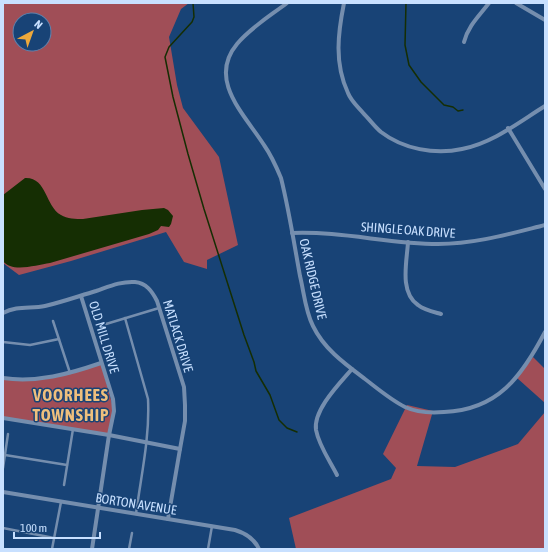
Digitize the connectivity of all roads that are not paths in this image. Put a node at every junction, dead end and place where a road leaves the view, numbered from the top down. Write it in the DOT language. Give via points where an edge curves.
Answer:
graph roads {
  1 [pos="287,3"];
  2 [pos="344,3"];
  3 [pos="490,3"];
  4 [pos="516,3"];
  5 [pos="545,20"];
  6 [pos="464,42"];
  7 [pos="545,106"];
  8 [pos="508,128"];
  9 [pos="545,189"];
  10 [pos="545,224"];
  11 [pos="292,233"];
  12 [pos="408,242"];
  13 [pos="81,296"];
  14 [pos="159,308"];
  15 [pos="3,313"];
  16 [pos="441,314"];
  17 [pos="125,318"];
  18 [pos="53,321"];
  19 [pos="106,324"];
  20 [pos="545,332"];
  21 [pos="59,339"];
  22 [pos="3,342"];
  23 [pos="101,363"];
  24 [pos="352,369"];
  25 [pos="70,373"];
  26 [pos="3,378"];
  27 [pos="3,418"];
  28 [pos="73,429"];
  29 [pos="8,434"];
  30 [pos="109,435"];
  31 [pos="146,442"];
  32 [pos="180,449"];
  33 [pos="5,455"];
  34 [pos="67,465"];
  35 [pos="3,468"];
  36 [pos="337,475"];
  37 [pos="64,485"];
  38 [pos="3,492"];
  39 [pos="61,502"];
  40 [pos="99,508"];
  41 [pos="136,514"];
  42 [pos="168,519"];
  43 [pos="212,526"];
  44 [pos="3,528"];
  45 [pos="132,533"];
  46 [pos="54,538"];
  47 [pos="52,549"];
  48 [pos="92,549"];
  49 [pos="129,549"];
  50 [pos="208,549"];
  51 [pos="259,549"];
  1 -- 11 [label="street, OAK RIDGE DRIVE" via="237,45 228,57 226,78 233,98 264,145 281,178"];
  2 -- 8 [label="street" via="338,32 343,79 352,101 382,132 412,147 447,151 461,150 482,143"];
  3 -- 6 [label="street" via="466,32"];
  4 -- 5 [label="street"];
  7 -- 8 [label="street"];
  8 -- 9 [label="street"];
  10 -- 12 [label="street, SHINGLE OAK DRIVE" via="469,243"];
  11 -- 12 [label="street, SHINGLE OAK DRIVE" via="316,232"];
  11 -- 24 [label="street, OAK RIDGE DRIVE" via="308,313 313,326 329,349"];
  12 -- 16 [label="street" via="408,293 418,305"];
  13 -- 14 [label="street, MATLACK DRIVE" via="124,282 136,282 146,285 153,292"];
  13 -- 15 [label="street, MATLACK DRIVE" via="42,306 10,309"];
  13 -- 23 [label="street, OLD MILL DRIVE"];
  14 -- 17 [label="lane"];
  14 -- 32 [label="street, MATLACK DRIVE" via="184,387 185,421"];
  17 -- 19 [label="lane"];
  17 -- 31 [label="lane" via="148,398"];
  18 -- 21 [label="lane"];
  20 -- 24 [label="street, OAK RIDGE DRIVE" via="512,383 485,402 471,408 434,412 406,407"];
  21 -- 22 [label="lane" via="30,345"];
  21 -- 25 [label="lane"];
  23 -- 25 [label="street"];
  23 -- 30 [label="street, OLD MILL DRIVE" via="113,399 114,411"];
  24 -- 36 [label="street" via="317,418 319,440"];
  25 -- 26 [label="street" via="43,379"];
  27 -- 28 [label="street"];
  28 -- 30 [label="street"];
  28 -- 34 [label="lane"];
  29 -- 33 [label="lane"];
  30 -- 31 [label="street"];
  30 -- 40 [label="street, OLD MILL DRIVE"];
  31 -- 32 [label="street"];
  31 -- 41 [label="lane"];
  32 -- 42 [label="street, MATLACK DRIVE"];
  33 -- 34 [label="lane"];
  33 -- 35 [label="lane"];
  34 -- 37 [label="lane"];
  38 -- 39 [label="street, BORTON AVENUE"];
  39 -- 40 [label="street, BORTON AVENUE"];
  39 -- 46 [label="lane"];
  40 -- 41 [label="street, BORTON AVENUE"];
  40 -- 48 [label="street, OLD MILL DRIVE"];
  41 -- 42 [label="street, BORTON AVENUE"];
  42 -- 43 [label="street, BORTON AVENUE"];
  43 -- 50 [label="lane"];
  43 -- 51 [label="street, BORTON AVENUE" via="243,533 251,538"];
  44 -- 46 [label="lane"];
  45 -- 49 [label="lane"];
  46 -- 47 [label="lane"];
}
